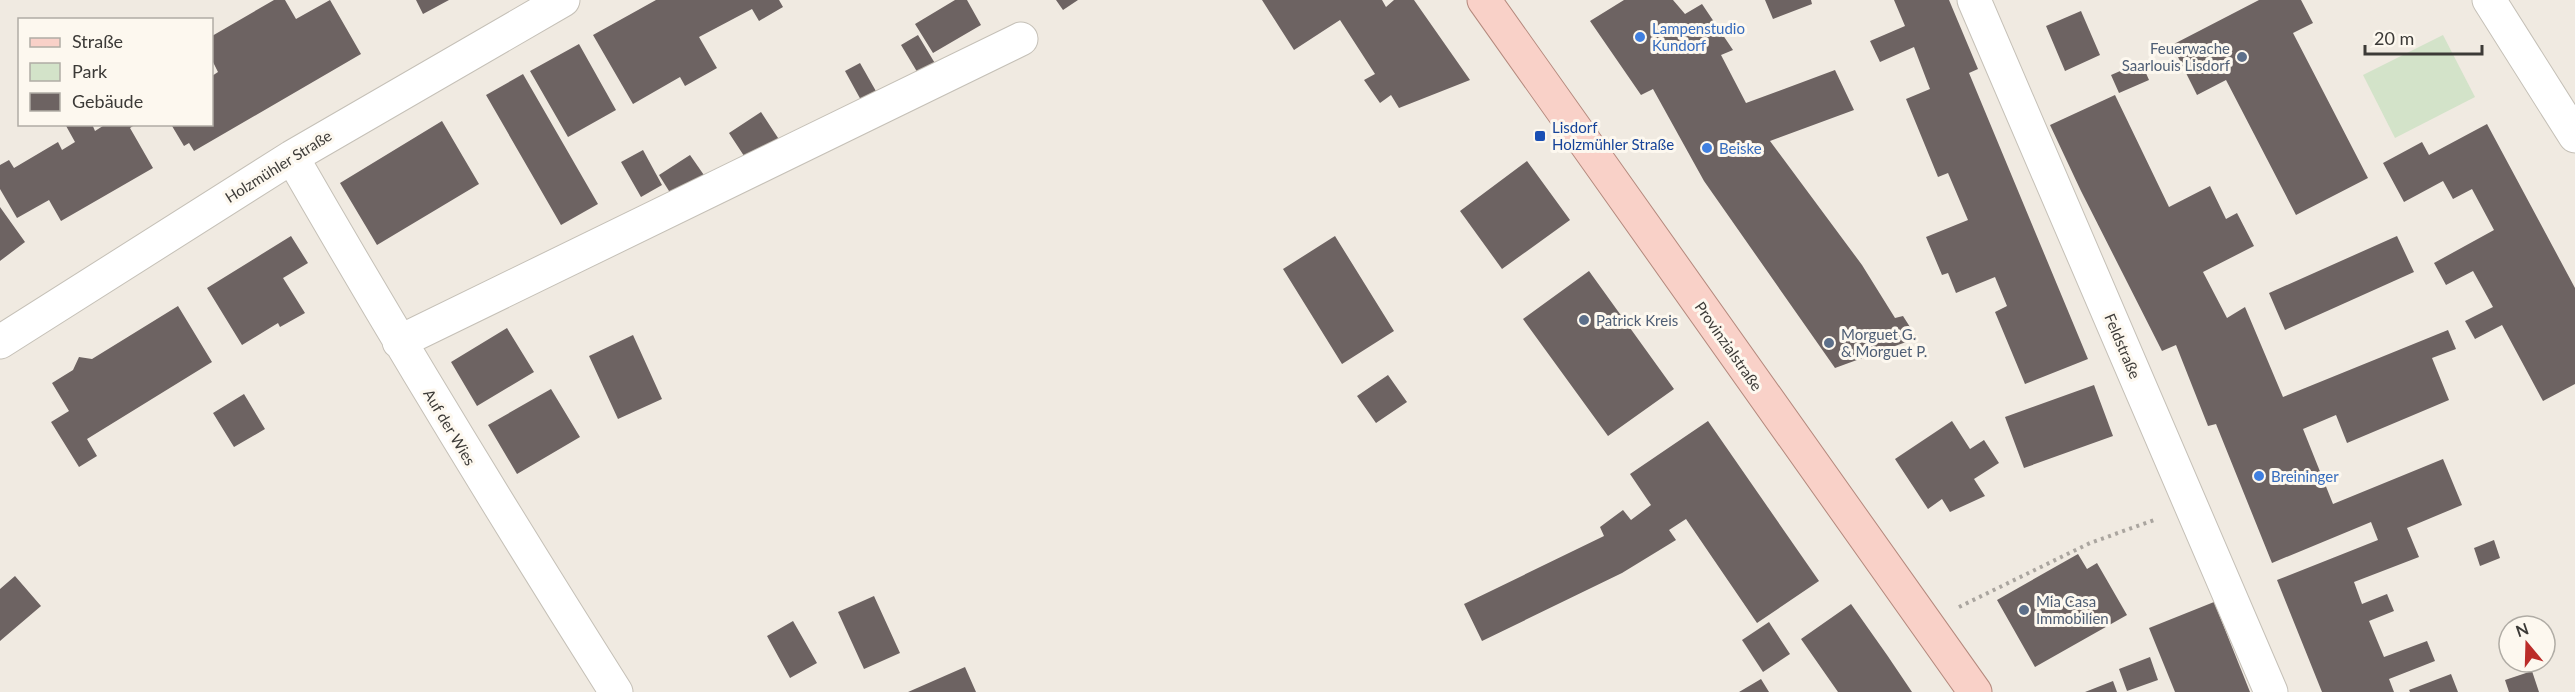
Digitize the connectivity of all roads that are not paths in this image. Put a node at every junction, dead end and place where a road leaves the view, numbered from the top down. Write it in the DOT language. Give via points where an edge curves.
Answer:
graph roads {
  1 [pos="563,0"];
  2 [pos="1484,0"];
  3 [pos="1974,0"];
  4 [pos="2488,0"];
  5 [pos="1021,39"];
  6 [pos="2575,136"];
  7 [pos="292,156"];
  8 [pos="0,342"];
  9 [pos="399,342"];
  10 [pos="616,692"];
  11 [pos="1975,692"];
  12 [pos="2271,692"];
  1 -- 7 [label="street, Holzmühler Straße"];
  2 -- 11 [label="main road, Provinzialstraße"];
  3 -- 12 [label="street, Feldstraße"];
  4 -- 6 [label="street"];
  5 -- 9 [label="street"];
  7 -- 8 [label="street, Holzmühler Straße"];
  7 -- 9 [label="street, Auf der Wies"];
  9 -- 10 [label="street, Auf der Wies"];
}
